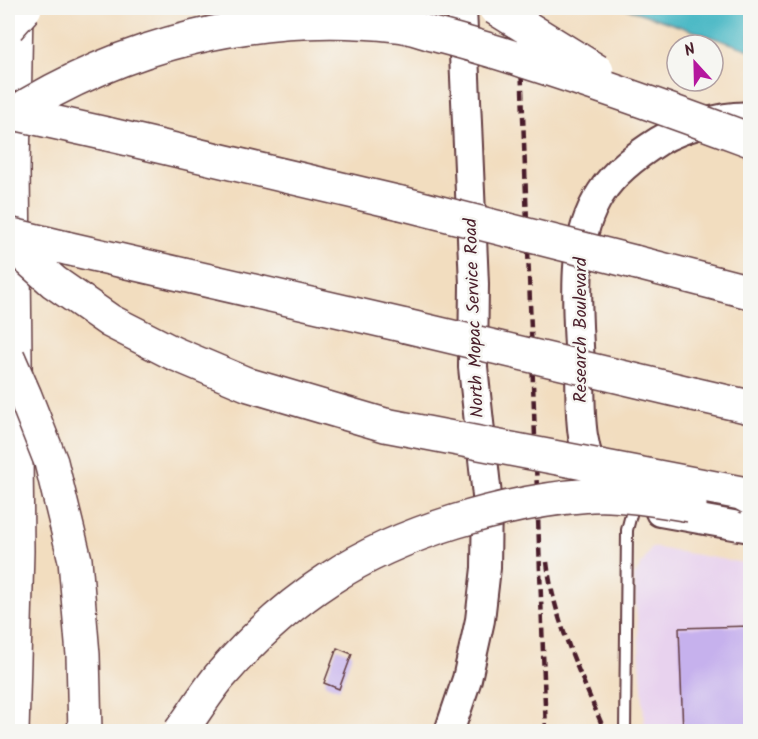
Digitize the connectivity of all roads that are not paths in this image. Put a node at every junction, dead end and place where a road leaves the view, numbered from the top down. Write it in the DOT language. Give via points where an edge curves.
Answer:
graph roads {
  1 [pos="16,8"];
  2 [pos="25,8"];
  3 [pos="462,8"];
  4 [pos="495,8"];
  5 [pos="8,27"];
  6 [pos="644,100"];
  7 [pos="8,112"];
  8 [pos="8,117"];
  9 [pos="750,117"];
  10 [pos="750,140"];
  11 [pos="8,234"];
  12 [pos="8,241"];
  13 [pos="750,292"];
  14 [pos="8,357"];
  15 [pos="750,407"];
  16 [pos="750,498"];
  17 [pos="634,503"];
  18 [pos="750,510"];
  19 [pos="750,528"];
  20 [pos="12,732"];
  21 [pos="85,732"];
  22 [pos="180,732"];
  23 [pos="449,732"];
  24 [pos="625,732"];
  1 -- 20 [label="highway" via="13,168 17,551"];
  2 -- 5 [label="highway, bridge"];
  3 -- 23 [label="main road, North Mopac Service Road" via="474,284 473,367 487,496 486,568 467,679"];
  4 -- 6 [label="highway, bridge"];
  6 -- 8 [label="highway, bridge" via="399,25 284,22 197,35 143,51 45,93"];
  6 -- 10 [label="highway, bridge"];
  7 -- 13 [label="highway, bridge" via="401,203"];
  9 -- 17 [label="main road, Research Boulevard" via="691,126 643,152 617,173 601,193 583,236 577,270 585,444 589,461 609,493"];
  11 -- 15 [label="highway, bridge"];
  12 -- 16 [label="highway, bridge" via="54,282 110,321 249,385 385,425 741,493"];
  14 -- 21 [label="highway, bridge" via="51,462 75,560"];
  17 -- 19 [label="main road, Research Boulevard" via="653,511"];
  17 -- 24 [label="lane" via="627,530"];
  18 -- 22 [label="highway, bridge" via="593,495 520,504 443,526 385,549 321,585 272,624 220,676"];
}
